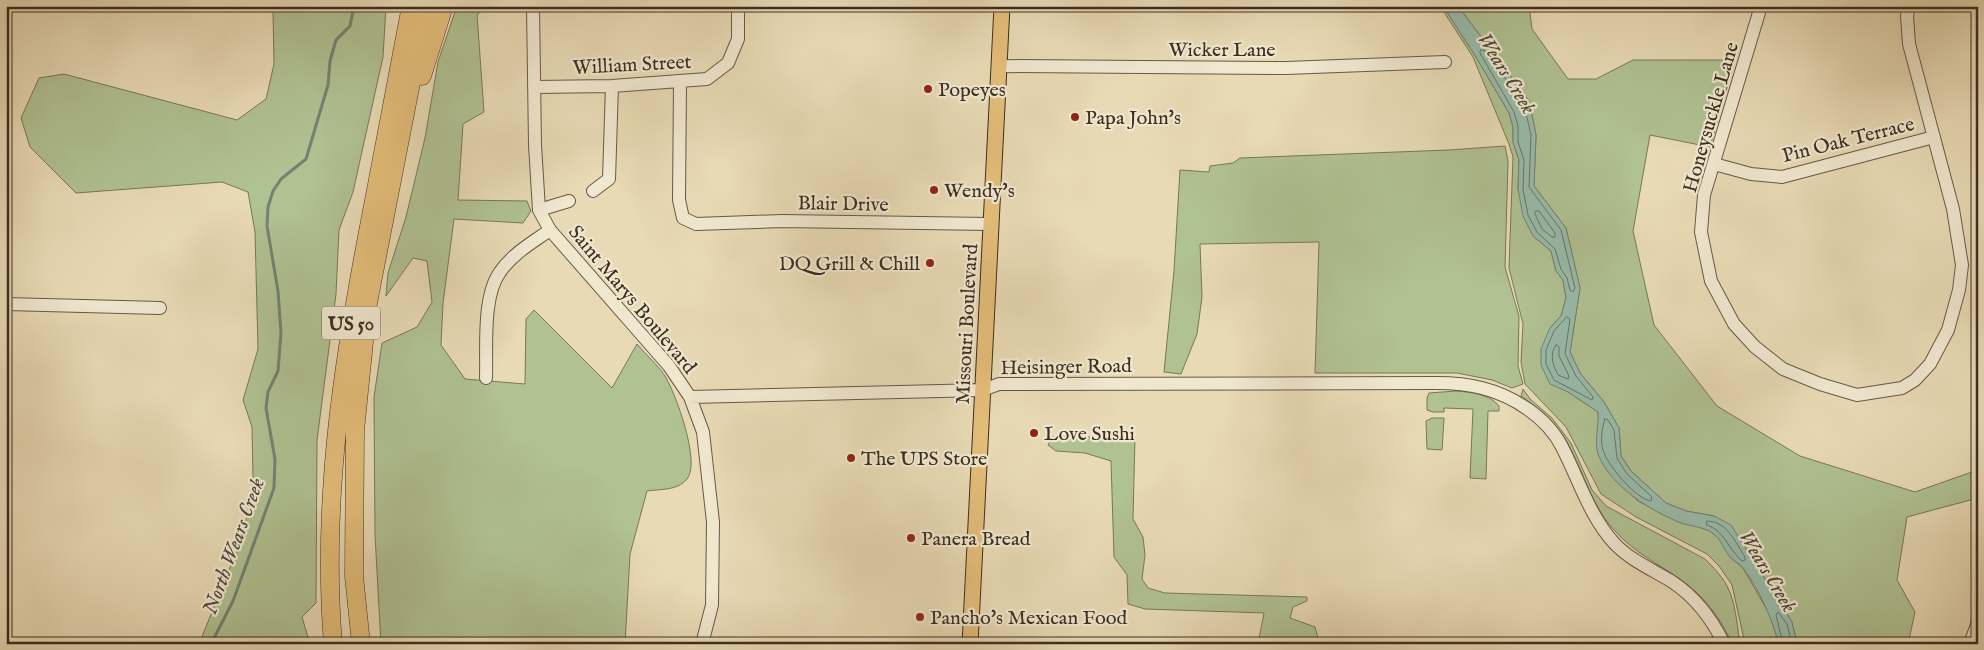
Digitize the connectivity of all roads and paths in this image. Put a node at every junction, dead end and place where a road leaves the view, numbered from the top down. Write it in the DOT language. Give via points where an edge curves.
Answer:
graph roads {
  1 [pos="399,6"];
  2 [pos="411,6"];
  3 [pos="426,6"];
  4 [pos="444,6"];
  5 [pos="533,6"];
  6 [pos="738,6"];
  7 [pos="1002,6"];
  8 [pos="1761,6"];
  9 [pos="1909,6"];
  10 [pos="1445,62"];
  11 [pos="999,66"];
  12 [pos="680,82"];
  13 [pos="612,86"];
  14 [pos="534,87"];
  15 [pos="1934,137"];
  16 [pos="385,139"];
  17 [pos="394,164"];
  18 [pos="1714,164"];
  19 [pos="592,191"];
  20 [pos="569,201"];
  21 [pos="539,210"];
  22 [pos="990,224"];
  23 [pos="550,230"];
  24 [pos="6,304"];
  25 [pos="160,308"];
  26 [pos="486,378"];
  27 [pos="983,390"];
  28 [pos="690,397"];
  29 [pos="1978,622"];
  30 [pos="333,644"];
  31 [pos="361,644"];
  32 [pos="702,644"];
  33 [pos="970,644"];
  34 [pos="1724,644"];
  35 [pos="1970,644"];
  1 -- 16 [label="highway"];
  2 -- 16 [label="highway, US 50"];
  3 -- 17 [label="highway, US 50"];
  4 -- 17 [label="highway"];
  5 -- 14 [label="street, Saint Marys Boulevard"];
  6 -- 12 [label="street, William Street" via="738,39 728,63 707,79"];
  7 -- 11 [label="main road, Missouri Boulevard"];
  8 -- 18 [label="street, Honeysuckle Lane"];
  9 -- 15 [label="street, Honeysuckle Lane" via="1909,44"];
  10 -- 11 [label="street, Wicker Lane" via="1286,68"];
  11 -- 22 [label="main road, Missouri Boulevard"];
  12 -- 13 [label="street, William Street"];
  12 -- 22 [label="street, Blair Drive" via="679,200 683,218 696,224 782,220"];
  13 -- 14 [label="street, William Street"];
  13 -- 19 [label="street" via="609,179"];
  14 -- 21 [label="street, Saint Marys Boulevard"];
  15 -- 18 [label="street, Pin Oak Terrace" via="1782,177 1751,174"];
  15 -- 18 [label="street, Honeysuckle Lane" via="1953,210 1962,266 1948,330 1930,364 1915,380 1902,388 1858,395 1783,369 1755,347 1734,324 1711,281 1701,232 1704,195"];
  16 -- 30 [label="highway, US 50" via="340,395 329,601"];
  17 -- 31 [label="highway, US 50" via="368,303 355,430 354,576"];
  20 -- 21 [label="street"];
  21 -- 23 [label="street, Saint Marys Boulevard"];
  22 -- 27 [label="main road, Missouri Boulevard"];
  23 -- 26 [label="street" via="520,251 500,272 494,285 488,312"];
  23 -- 28 [label="street, Saint Marys Boulevard" via="669,366"];
  24 -- 25 [label="street"];
  27 -- 28 [label="street, Heisinger Road"];
  27 -- 33 [label="main road, Missouri Boulevard"];
  27 -- 34 [label="street, Heisinger Road" via="999,384 1414,383 1482,388 1514,401 1533,414 1561,445 1590,509 1615,544 1684,591 1710,619"];
  28 -- 32 [label="street, Saint Marys Boulevard" via="703,432 713,522 712,605"];
  29 -- 35 [label="street"];
}
